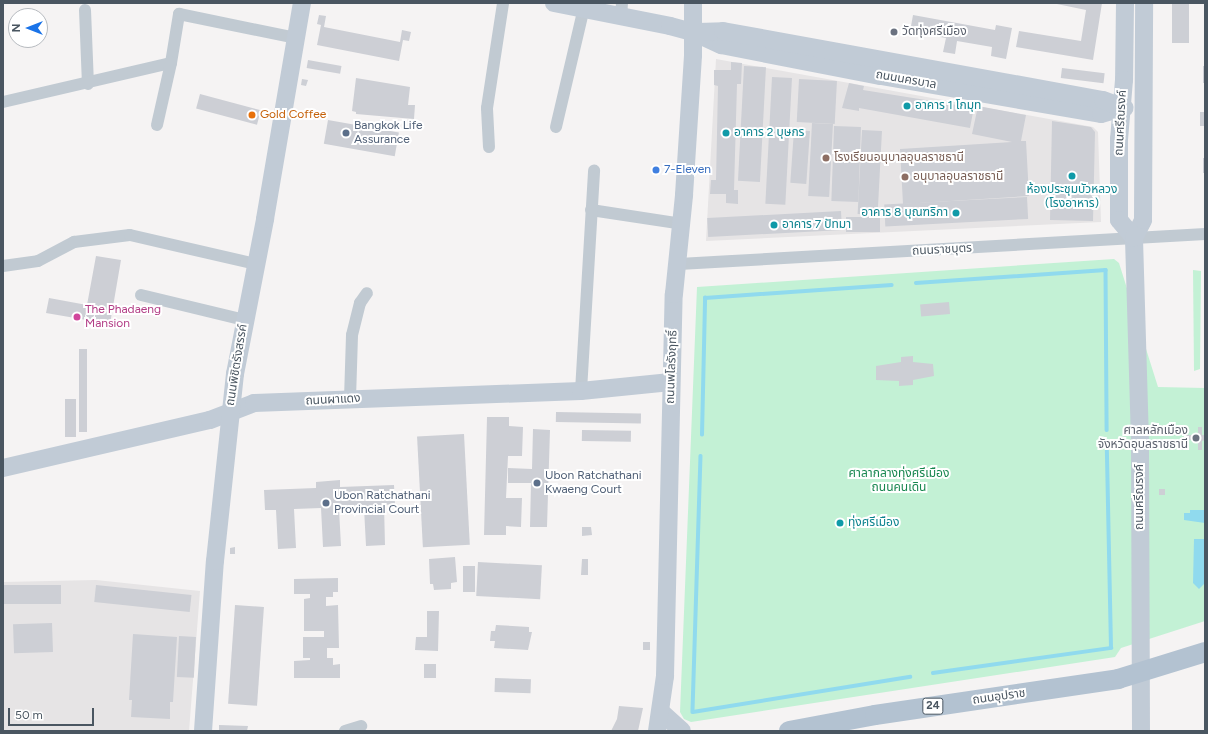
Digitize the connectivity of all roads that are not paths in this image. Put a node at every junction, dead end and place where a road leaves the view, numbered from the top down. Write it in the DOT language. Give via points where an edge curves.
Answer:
graph roads {
  1 [pos="302,3"];
  2 [pos="503,3"];
  3 [pos="554,3"];
  4 [pos="693,3"];
  5 [pos="1125,3"];
  6 [pos="1144,3"];
  7 [pos="580,6"];
  8 [pos="85,10"];
  9 [pos="622,10"];
  10 [pos="693,32"];
  11 [pos="296,38"];
  12 [pos="171,64"];
  13 [pos="88,84"];
  14 [pos="3,102"];
  15 [pos="1122,108"];
  16 [pos="1143,109"];
  17 [pos="157,125"];
  18 [pos="556,127"];
  19 [pos="489,148"];
  20 [pos="594,170"];
  21 [pos="591,210"];
  22 [pos="682,224"];
  23 [pos="1205,234"];
  24 [pos="1134,238"];
  25 [pos="256,264"];
  26 [pos="678,264"];
  27 [pos="3,266"];
  28 [pos="367,293"];
  29 [pos="141,295"];
  30 [pos="244,320"];
  31 [pos="671,382"];
  32 [pos="581,390"];
  33 [pos="350,399"];
  34 [pos="230,412"];
  35 [pos="3,468"];
  36 [pos="1205,652"];
  37 [pos="1140,672"];
  38 [pos="661,712"];
  39 [pos="361,726"];
  40 [pos="820,728"];
  41 [pos="203,731"];
  42 [pos="345,731"];
  43 [pos="657,731"];
  44 [pos="682,731"];
  45 [pos="789,731"];
  46 [pos="1141,731"];
  1 -- 11 [label="street, ถนนพิชิตรังสรรค์"];
  2 -- 19 [label="street" via="487,108"];
  3 -- 7 [label="street, ถนนนครบาล"];
  4 -- 10 [label="street, ถนนพโลรังฤทธิ์"];
  5 -- 15 [label="street, ถนนศรีณรงค์"];
  6 -- 16 [label="street, ถนนศรีณรงค์"];
  7 -- 9 [label="street, ถนนนครบาล"];
  7 -- 18 [label="street"];
  8 -- 13 [label="street"];
  9 -- 10 [label="street, ถนนนครบาล"];
  10 -- 15 [label="street, ถนนนครบาล" via="723,32 883,69 1103,100"];
  10 -- 22 [label="street, ถนนพโลรังฤทธิ์"];
  11 -- 12 [label="street" via="179,14"];
  11 -- 25 [label="street, ถนนพิชิตรังสรรค์"];
  12 -- 13 [label="street"];
  12 -- 17 [label="street"];
  13 -- 14 [label="street"];
  15 -- 16 [label="street, ถนนนครบาล"];
  15 -- 24 [label="street, ถนนศรีณรงค์" via="1119,139 1119,220"];
  16 -- 24 [label="street, ถนนศรีณรงค์" via="1143,220"];
  20 -- 21 [label="street"];
  21 -- 22 [label="street"];
  21 -- 32 [label="street"];
  22 -- 26 [label="street, ถนนพโลรังฤทธิ์"];
  23 -- 24 [label="street, ถนนราชบุตร"];
  24 -- 26 [label="street, ถนนราชบุตร"];
  24 -- 37 [label="street, ถนนศรีณรงค์" via="1140,441"];
  25 -- 27 [label="street" via="130,235 74,242 38,261"];
  25 -- 30 [label="street, ถนนพิชิตรังสรรค์"];
  26 -- 31 [label="street, ถนนพโลรังฤทธิ์" via="674,294"];
  28 -- 33 [label="street" via="360,303 352,335"];
  29 -- 30 [label="street"];
  30 -- 34 [label="street, ถนนพิชิตรังสรรค์"];
  31 -- 32 [label="street, ถนนผาแดง"];
  31 -- 38 [label="street, ถนนพโลรังฤทธิ์" via="665,676"];
  32 -- 33 [label="street, ถนนผาแดง"];
  33 -- 34 [label="street, ถนนผาแดง" via="254,403"];
  34 -- 35 [label="street, ถนนผาแดง" via="210,420"];
  34 -- 41 [label="street, ถนนพิชิตรังสรรค์" via="216,553"];
  36 -- 37 [label="main road, ถนนอุปราช / 24"];
  37 -- 40 [label="main road, ถนนอุปราช / 24" via="1088,684"];
  37 -- 46 [label="street, ถนนศรีณรงค์"];
  38 -- 43 [label="street, ถนนพโลรังฤทธิ์"];
  38 -- 44 [label="street"];
  39 -- 42 [label="street"];
  40 -- 45 [label="main road, ถนนอุปราช / 24"];
}
